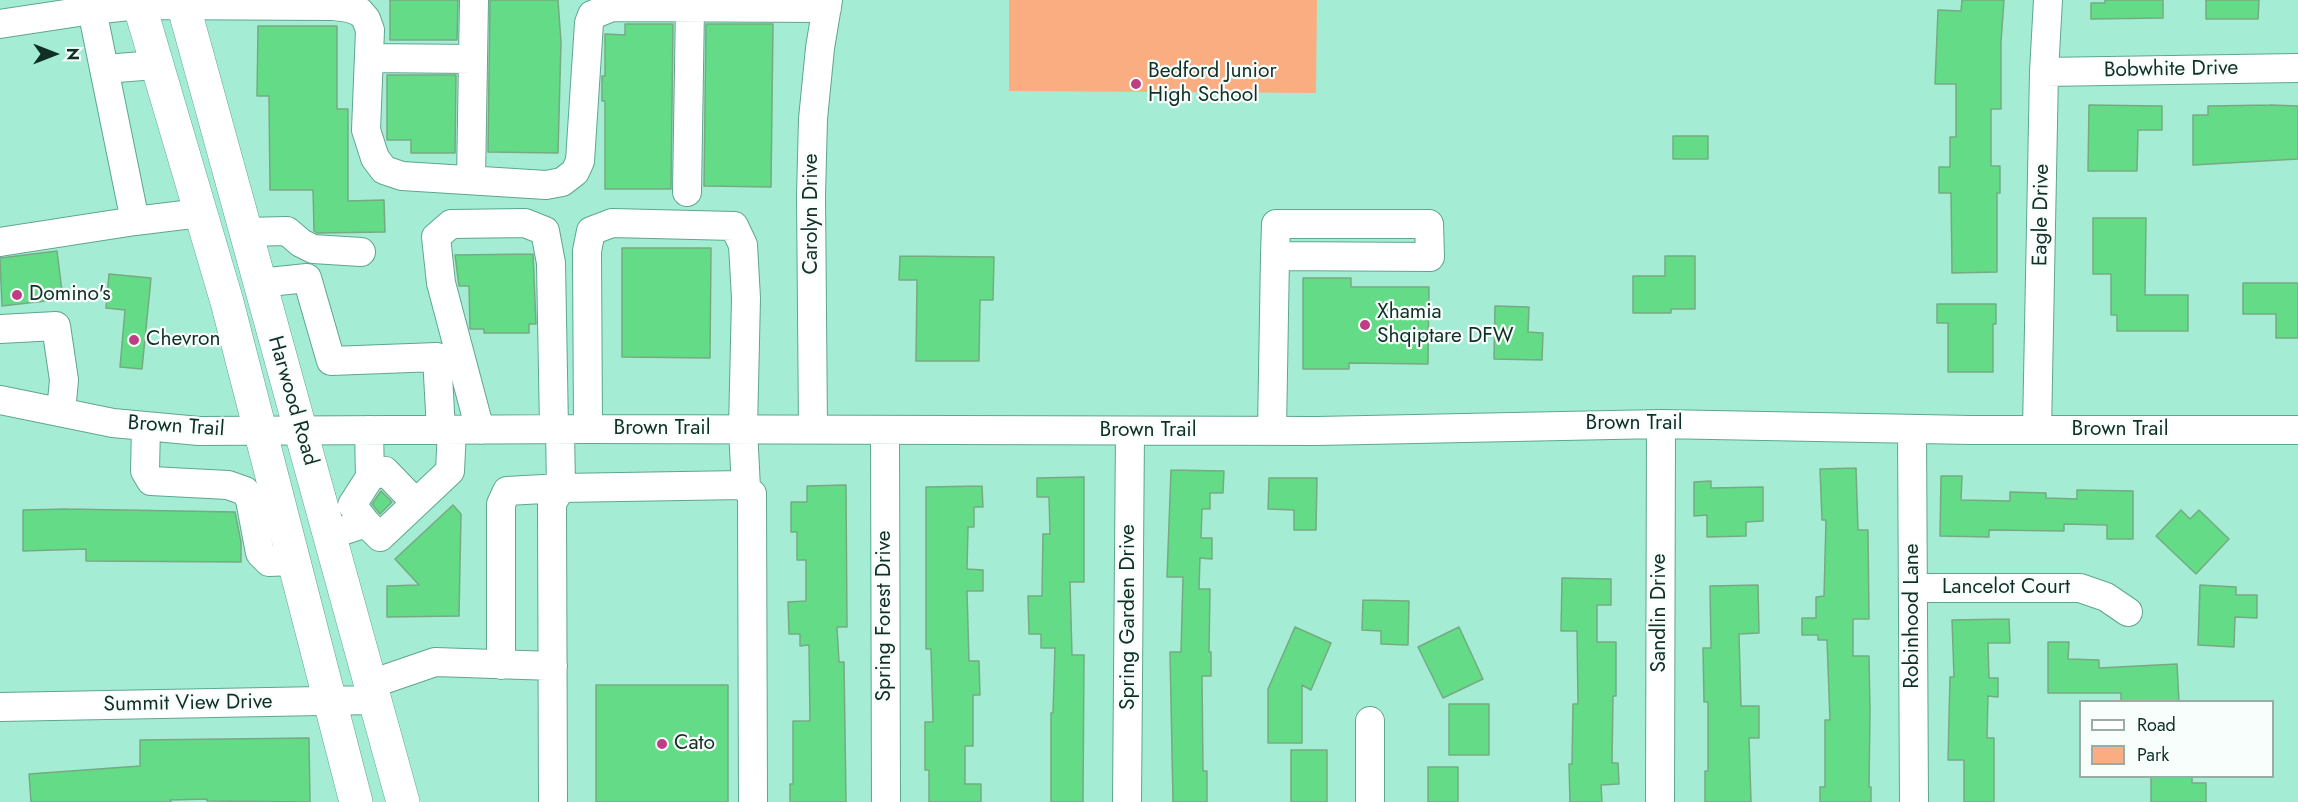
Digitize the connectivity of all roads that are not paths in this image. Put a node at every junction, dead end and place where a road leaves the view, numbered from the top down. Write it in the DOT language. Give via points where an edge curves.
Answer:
graph roads {
  1 [pos="474,0"];
  2 [pos="2048,0"];
  3 [pos="138,3"];
  4 [pos="182,3"];
  5 [pos="274,3"];
  6 [pos="728,4"];
  7 [pos="828,4"];
  8 [pos="91,5"];
  9 [pos="690,8"];
  10 [pos="0,24"];
  11 [pos="369,58"];
  12 [pos="473,59"];
  13 [pos="156,65"];
  14 [pos="2298,68"];
  15 [pos="105,69"];
  16 [pos="2044,72"];
  17 [pos="471,180"];
  18 [pos="687,192"];
  19 [pos="200,213"];
  20 [pos="135,221"];
  21 [pos="245,232"];
  22 [pos="0,242"];
  23 [pos="361,252"];
  24 [pos="1275,256"];
  25 [pos="259,283"];
  26 [pos="0,329"];
  27 [pos="0,400"];
  28 [pos="61,412"];
  29 [pos="1661,423"];
  30 [pos="146,426"];
  31 [pos="557,429"];
  32 [pos="588,429"];
  33 [pos="743,429"];
  34 [pos="813,429"];
  35 [pos="1912,429"];
  36 [pos="369,430"];
  37 [pos="446,430"];
  38 [pos="480,430"];
  39 [pos="885,430"];
  40 [pos="2037,430"];
  41 [pos="2298,430"];
  42 [pos="260,431"];
  43 [pos="300,431"];
  44 [pos="1130,431"];
  45 [pos="1272,431"];
  46 [pos="370,477"];
  47 [pos="561,488"];
  48 [pos="746,488"];
  49 [pos="415,502"];
  50 [pos="366,523"];
  51 [pos="330,535"];
  52 [pos="293,561"];
  53 [pos="1912,588"];
  54 [pos="2128,612"];
  55 [pos="501,665"];
  56 [pos="553,666"];
  57 [pos="373,692"];
  58 [pos="329,701"];
  59 [pos="0,707"];
  60 [pos="1370,721"];
  61 [pos="356,802"];
  62 [pos="403,802"];
  63 [pos="553,802"];
  64 [pos="753,802"];
  65 [pos="886,802"];
  66 [pos="1127,802"];
  67 [pos="1370,802"];
  68 [pos="1660,802"];
  69 [pos="1914,802"];
  1 -- 12 [label="street"];
  2 -- 16 [label="street, Eagle Drive"];
  3 -- 4 [label="street"];
  3 -- 8 [label="street"];
  3 -- 13 [label="main road, Harwood Road"];
  4 -- 5 [label="street"];
  4 -- 21 [label="main road, Harwood Road"];
  5 -- 11 [label="street" via="334,6 360,12 370,30"];
  6 -- 7 [label="street"];
  6 -- 9 [label="street"];
  7 -- 34 [label="street, Carolyn Drive" via="813,119"];
  8 -- 10 [label="street"];
  8 -- 15 [label="street"];
  9 -- 17 [label="street" via="612,7 592,15 575,172 562,182 546,184"];
  9 -- 18 [label="street"];
  11 -- 12 [label="street"];
  11 -- 17 [label="street" via="366,130 375,158 384,170 402,176"];
  12 -- 17 [label="street"];
  13 -- 15 [label="street"];
  13 -- 19 [label="main road, Harwood Road"];
  14 -- 16 [label="street, Bobwhite Drive"];
  15 -- 20 [label="street"];
  16 -- 40 [label="street, Eagle Drive"];
  19 -- 20 [label="street"];
  19 -- 42 [label="main road, Harwood Road"];
  20 -- 22 [label="street"];
  21 -- 23 [label="street" via="287,231 313,249"];
  21 -- 25 [label="main road, Harwood Road"];
  24 -- 24 [label="street" via="1430,257 1429,224 1275,224"];
  24 -- 45 [label="street"];
  25 -- 37 [label="street" via="307,278 331,361 437,357"];
  25 -- 43 [label="main road, Harwood Road"];
  26 -- 28 [label="street" via="56,326 64,380"];
  27 -- 28 [label="street, Brown Trail"];
  28 -- 30 [label="street, Brown Trail"];
  29 -- 35 [label="street, Brown Trail"];
  29 -- 45 [label="street, Brown Trail"];
  29 -- 68 [label="street, Sandlin Drive"];
  30 -- 42 [label="street, Brown Trail"];
  30 -- 52 [label="street" via="145,471 151,481 228,485 245,491 260,554 269,562"];
  31 -- 32 [label="street, Brown Trail"];
  31 -- 38 [label="street, Brown Trail"];
  31 -- 38 [label="street" via="551,263 545,231 525,223 451,224 436,237 441,283"];
  31 -- 47 [label="street"];
  32 -- 33 [label="street, Brown Trail"];
  32 -- 33 [label="street" via="587,251 591,231 612,223 734,226 743,245 746,298"];
  33 -- 34 [label="street, Brown Trail"];
  33 -- 48 [label="street"];
  34 -- 39 [label="street, Brown Trail"];
  35 -- 40 [label="street, Brown Trail"];
  35 -- 53 [label="street, Robinhood Lane"];
  36 -- 37 [label="street, Brown Trail"];
  36 -- 43 [label="street, Brown Trail"];
  36 -- 46 [label="street"];
  37 -- 38 [label="street, Brown Trail"];
  37 -- 49 [label="street" via="450,471"];
  39 -- 44 [label="street, Brown Trail"];
  39 -- 65 [label="street, Spring Forest Drive"];
  40 -- 41 [label="street, Brown Trail"];
  42 -- 43 [label="street, Brown Trail"];
  42 -- 52 [label="main road, Harwood Road"];
  43 -- 51 [label="main road, Harwood Road"];
  44 -- 45 [label="street, Brown Trail"];
  44 -- 66 [label="street, Spring Garden Drive"];
  46 -- 49 [label="street" via="385,471"];
  46 -- 50 [label="street" via="352,505"];
  47 -- 48 [label="street"];
  47 -- 55 [label="street" via="507,491 501,504"];
  47 -- 56 [label="street" via="552,503"];
  48 -- 64 [label="street" via="752,494"];
  49 -- 50 [label="street" via="380,537"];
  50 -- 51 [label="street"];
  51 -- 57 [label="main road, Harwood Road"];
  52 -- 58 [label="main road, Harwood Road"];
  53 -- 54 [label="street, Lancelot Court" via="2080,588 2106,597"];
  53 -- 69 [label="street, Robinhood Lane"];
  55 -- 56 [label="street, Summit View Drive"];
  55 -- 57 [label="street, Summit View Drive" via="435,662"];
  56 -- 63 [label="street"];
  57 -- 58 [label="street, Summit View Drive"];
  57 -- 62 [label="main road, Harwood Road"];
  58 -- 59 [label="street, Summit View Drive"];
  58 -- 61 [label="main road, Harwood Road"];
  60 -- 67 [label="street"];
}
